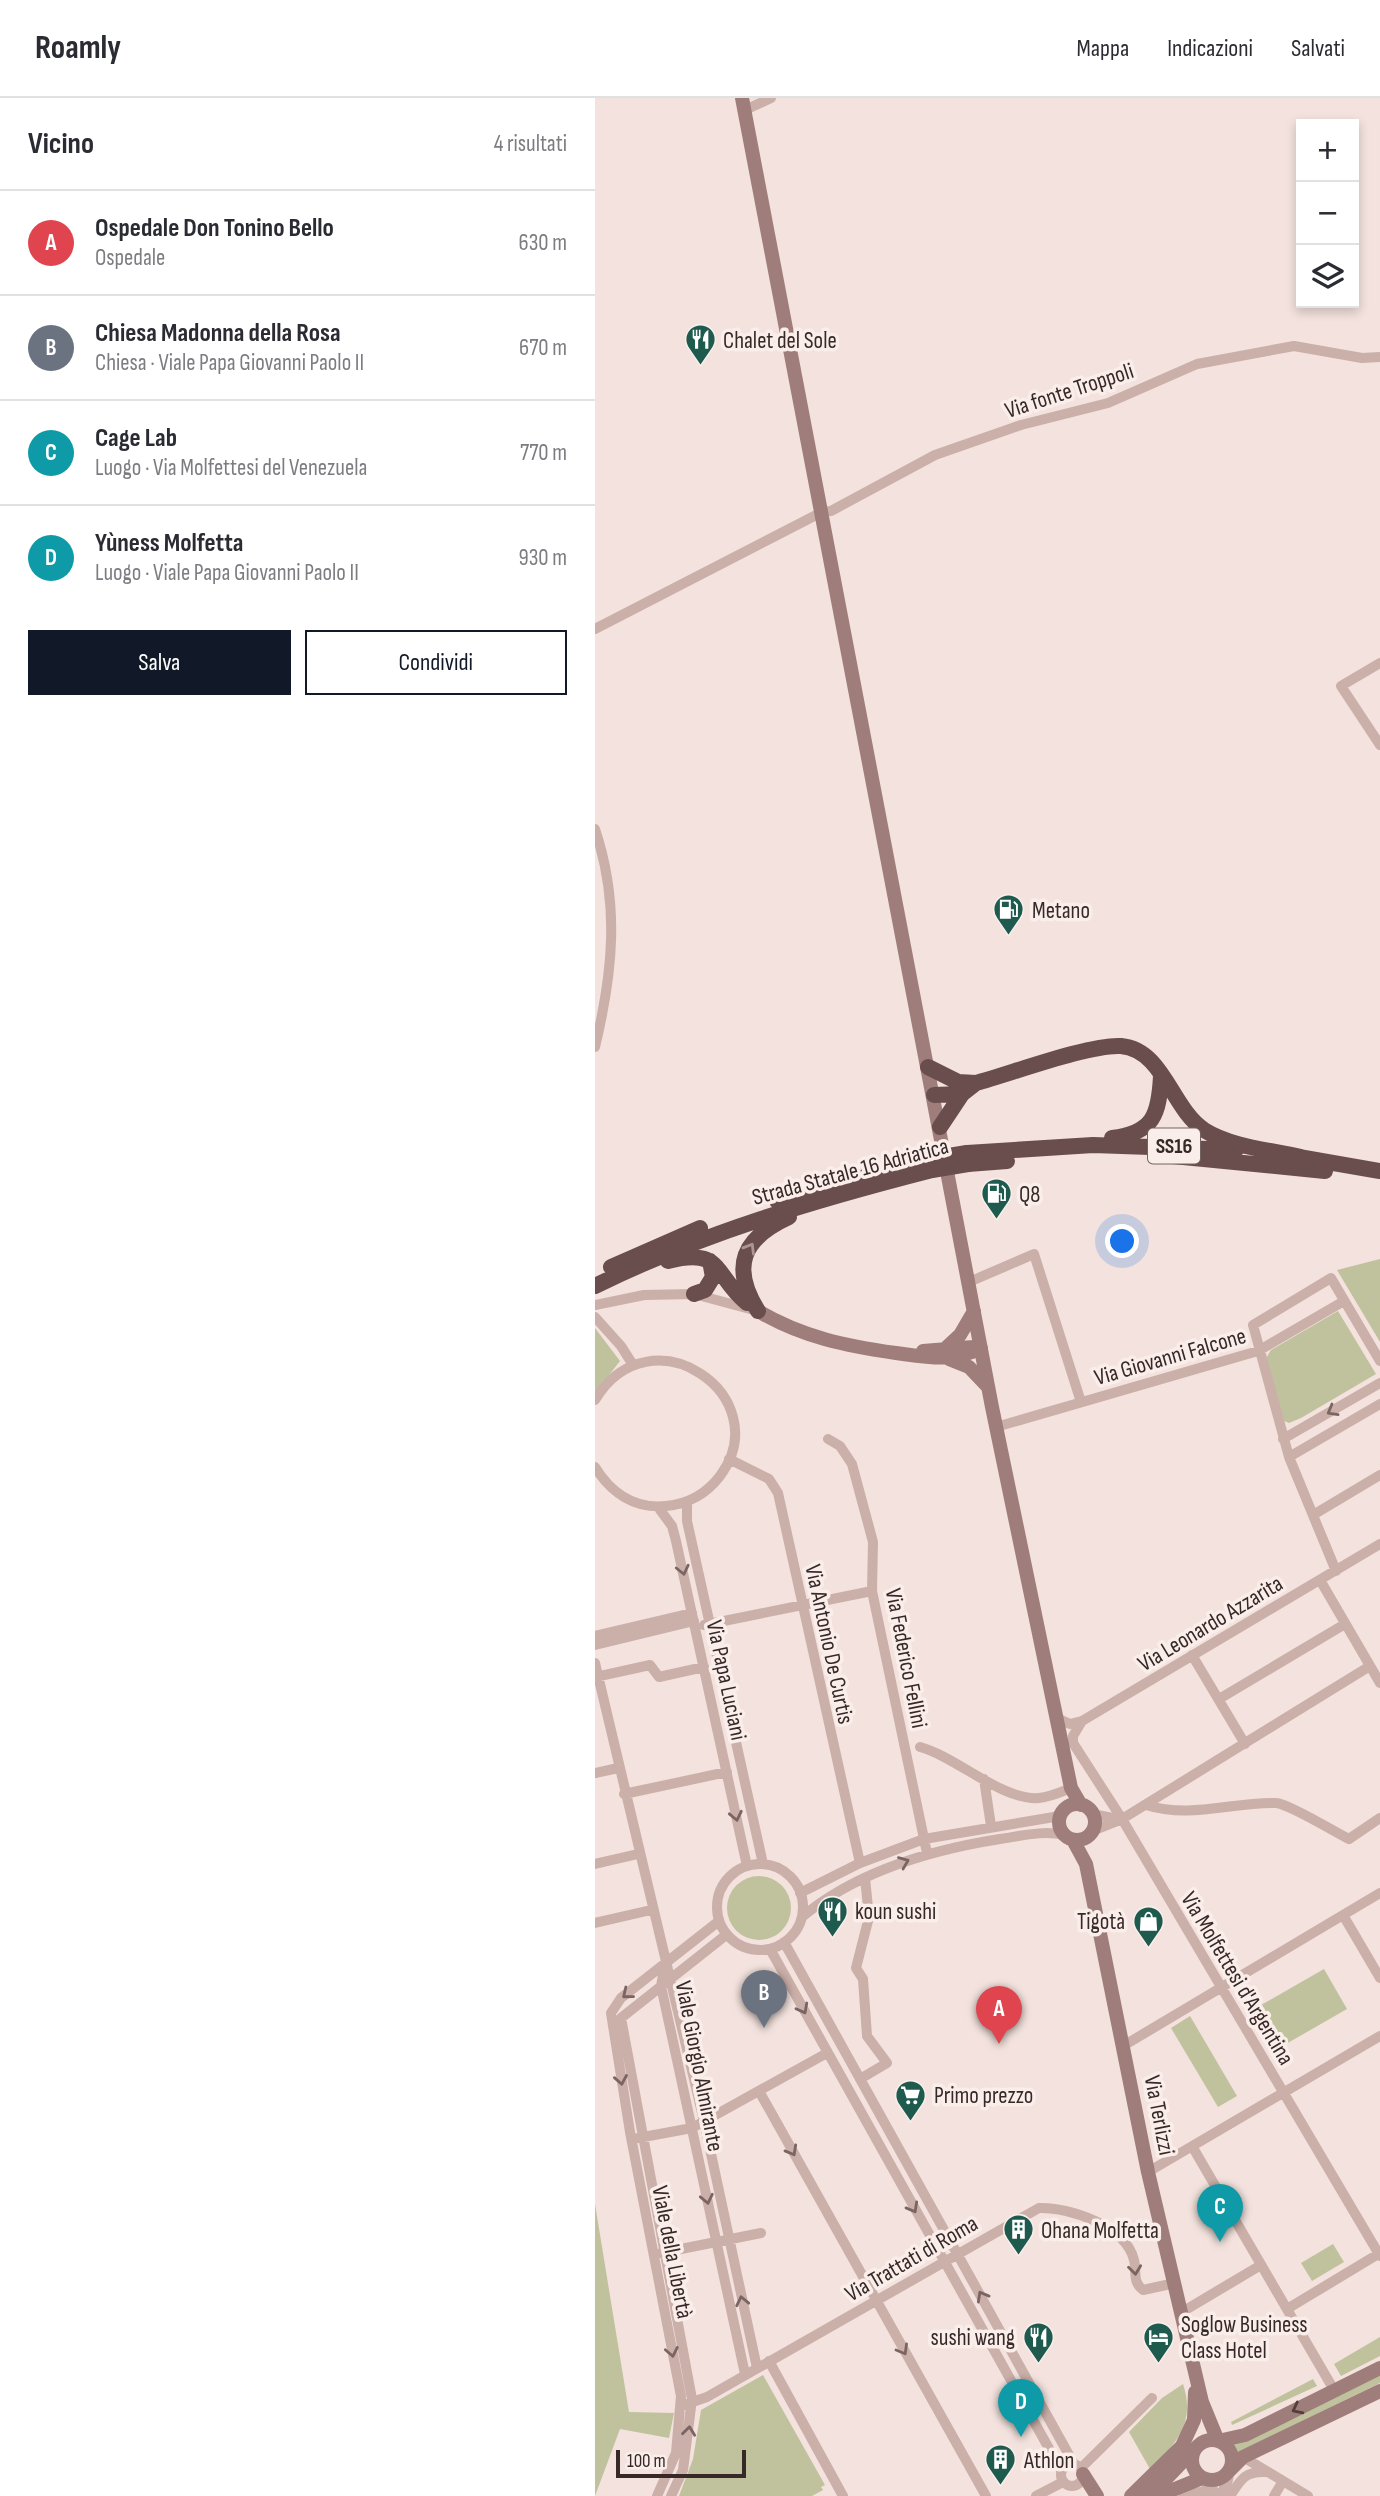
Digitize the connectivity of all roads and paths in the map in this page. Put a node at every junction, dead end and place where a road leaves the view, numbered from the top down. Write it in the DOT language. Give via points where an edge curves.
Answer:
graph roads {
  1 [pos="771,98"];
  2 [pos="744,104"];
  3 [pos="1380,357"];
  4 [pos="822,512"];
  5 [pos="595,629"];
  6 [pos="1380,663"];
  7 [pos="1380,745"];
  8 [pos="595,829"];
  9 [pos="595,1047"];
  10 [pos="928,1067"];
  11 [pos="1161,1076"];
  12 [pos="960,1088"];
  13 [pos="934,1095"];
  14 [pos="940,1127"];
  15 [pos="1042,1147"];
  16 [pos="1301,1157"];
  17 [pos="967,1159"];
  18 [pos="931,1165"];
  19 [pos="1380,1171"];
  20 [pos="1380,1182"];
  21 [pos="849,1191"];
  22 [pos="710,1261"];
  23 [pos="621,1273"];
  24 [pos="595,1274"];
  25 [pos="969,1282"];
  26 [pos="595,1286"];
  27 [pos="694,1294"];
  28 [pos="1344,1301"];
  29 [pos="595,1305"];
  30 [pos="758,1311"];
  31 [pos="974,1311"];
  32 [pos="595,1317"];
  33 [pos="981,1348"];
  34 [pos="1258,1351"];
  35 [pos="946,1353"];
  36 [pos="1380,1361"];
  37 [pos="633,1365"];
  38 [pos="1380,1382"];
  39 [pos="988,1388"];
  40 [pos="595,1400"];
  41 [pos="1081,1402"];
  42 [pos="1380,1404"];
  43 [pos="996,1427"];
  44 [pos="828,1439"];
  45 [pos="1283,1439"];
  46 [pos="1289,1457"];
  47 [pos="729,1459"];
  48 [pos="595,1467"];
  49 [pos="1380,1475"];
  50 [pos="687,1502"];
  51 [pos="659,1507"];
  52 [pos="1313,1514"];
  53 [pos="1380,1544"];
  54 [pos="1336,1571"];
  55 [pos="1320,1580"];
  56 [pos="871,1591"];
  57 [pos="801,1605"];
  58 [pos="694,1620"];
  59 [pos="709,1623"];
  60 [pos="1345,1624"];
  61 [pos="595,1636"];
  62 [pos="595,1645"];
  63 [pos="1192,1656"];
  64 [pos="595,1663"];
  65 [pos="1370,1666"];
  66 [pos="704,1667"];
  67 [pos="596,1677"];
  68 [pos="1380,1683"];
  69 [pos="1219,1699"];
  70 [pos="1057,1718"];
  71 [pos="1082,1721"];
  72 [pos="1245,1744"];
  73 [pos="920,1747"];
  74 [pos="737,1749"];
  75 [pos="1078,1751"];
  76 [pos="722,1752"];
  77 [pos="618,1768"];
  78 [pos="727,1772"];
  79 [pos="595,1773"];
  80 [pos="984,1779"];
  81 [pos="624,1794"];
  82 [pos="1075,1805"];
  83 [pos="1146,1805"];
  84 [pos="1380,1818"];
  85 [pos="1122,1819"];
  86 [pos="991,1826"];
  87 [pos="1091,1833"];
  88 [pos="1068,1837"];
  89 [pos="924,1839"];
  90 [pos="927,1853"];
  91 [pos="638,1854"];
  92 [pos="860,1863"];
  93 [pos="595,1864"];
  94 [pos="763,1864"];
  95 [pos="1086,1864"];
  96 [pos="747,1866"];
  97 [pos="865,1878"];
  98 [pos="800,1893"];
  99 [pos="1380,1893"];
  100 [pos="652,1910"];
  101 [pos="1343,1915"];
  102 [pos="801,1917"];
  103 [pos="719,1921"];
  104 [pos="595,1923"];
  105 [pos="726,1935"];
  106 [pos="784,1942"];
  107 [pos="770,1949"];
  108 [pos="664,1965"];
  109 [pos="1380,1978"];
  110 [pos="665,1983"];
  111 [pos="1221,1987"];
  112 [pos="611,2013"];
  113 [pos="621,2018"];
  114 [pos="1380,2036"];
  115 [pos="1123,2046"];
  116 [pos="827,2053"];
  117 [pos="862,2084"];
  118 [pos="759,2091"];
  119 [pos="1283,2092"];
  120 [pos="851,2096"];
  121 [pos="704,2121"];
  122 [pos="692,2127"];
  123 [pos="643,2137"];
  124 [pos="631,2139"];
  125 [pos="1192,2146"];
  126 [pos="899,2151"];
  127 [pos="886,2158"];
  128 [pos="1148,2172"];
  129 [pos="761,2233"];
  130 [pos="729,2240"];
  131 [pos="716,2242"];
  132 [pos="665,2252"];
  133 [pos="958,2253"];
  134 [pos="653,2254"];
  135 [pos="1380,2254"];
  136 [pos="943,2262"];
  137 [pos="1261,2265"];
  138 [pos="1175,2283"];
  139 [pos="875,2301"];
  140 [pos="1287,2309"];
  141 [pos="1182,2312"];
  142 [pos="1016,2358"];
  143 [pos="769,2361"];
  144 [pos="1001,2366"];
  145 [pos="757,2368"];
  146 [pos="1380,2368"];
  147 [pos="1196,2373"];
  148 [pos="745,2374"];
  149 [pos="1334,2390"];
  150 [pos="1380,2391"];
  151 [pos="1152,2398"];
  152 [pos="1202,2402"];
  153 [pos="687,2405"];
  154 [pos="1267,2424"];
  155 [pos="1218,2441"];
  156 [pos="1194,2450"];
  157 [pos="1243,2457"];
  158 [pos="1062,2470"];
  159 [pos="1229,2471"];
  160 [pos="1080,2472"];
  161 [pos="1268,2472"];
  162 [pos="1202,2478"];
  163 [pos="1283,2481"];
  164 [pos="1067,2484"];
  165 [pos="657,2496"];
  166 [pos="671,2496"];
  167 [pos="843,2496"];
  168 [pos="986,2496"];
  169 [pos="1036,2496"];
  170 [pos="1076,2496"];
  171 [pos="1089,2496"];
  172 [pos="1097,2496"];
  173 [pos="1131,2496"];
  174 [pos="1138,2496"];
  175 [pos="1158,2496"];
  176 [pos="1185,2496"];
  177 [pos="1206,2496"];
  178 [pos="1217,2496"];
  179 [pos="1223,2496"];
  180 [pos="1230,2496"];
  181 [pos="1274,2496"];
  182 [pos="1308,2496"];
  1 -- 2 [label="street"];
  2 -- 4 [label="main road"];
  3 -- 4 [label="street, Via fonte Troppoli" via="1294,346 1197,364 1108,403 1021,425 935,455"];
  4 -- 5 [label="street, Via fonte Troppoli"];
  4 -- 10 [label="main road"];
  6 -- 7 [label="street" via="1341,686"];
  8 -- 9 [label="street" via="613,909 603,1013"];
  10 -- 12 [label="highway"];
  10 -- 13 [label="main road"];
  11 -- 12 [label="highway" via="1152,1061 1120,1046"];
  11 -- 15 [label="highway" via="1160,1107 1147,1127 1127,1136"];
  11 -- 16 [label="highway" via="1190,1119 1206,1131"];
  12 -- 13 [label="highway"];
  12 -- 14 [label="highway"];
  13 -- 14 [label="main road"];
  14 -- 25 [label="main road"];
  15 -- 16 [label="highway, Strada Statale 16 Adriatica / SS16" via="1165,1145"];
  15 -- 17 [label="highway, Strada Statale 16 Adriatica / SS16"];
  16 -- 19 [label="highway, Strada Statale 16 Adriatica / SS16"];
  17 -- 18 [label="highway, Strada Statale 16 Adriatica / SS16, bridge"];
  17 -- 20 [label="highway, Strada Statale 16 Adriatica / SS16" via="1179,1156"];
  18 -- 21 [label="highway, Strada Statale 16 Adriatica / SS16"];
  18 -- 24 [label="highway, Strada Statale 16 Adriatica / SS16" via="758,1206"];
  21 -- 23 [label="highway, Strada Statale 16 Adriatica / SS16" via="717,1232"];
  30 -- 21 [label="highway, one-way" via="742,1278 744,1258 754,1240 770,1226"];
  22 -- 23 [label="highway" via="691,1255"];
  22 -- 27 [label="highway" via="713,1277 705,1290"];
  22 -- 30 [label="highway"];
  23 -- 26 [label="highway, Strada Statale 16 Adriatica / SS16"];
  25 -- 31 [label="main road"];
  25 -- 41 [label="street" via="1034,1254"];
  27 -- 29 [label="street" via="644,1295"];
  27 -- 30 [label="street"];
  28 -- 34 [label="street, Via Giovanni Falcone"];
  28 -- 34 [label="street" via="1331,1278 1253,1325"];
  28 -- 36 [label="street"];
  30 -- 35 [label="main road" via="833,1343 895,1353"];
  31 -- 33 [label="main road"];
  31 -- 35 [label="main road"];
  32 -- 37 [label="street"];
  33 -- 35 [label="main road"];
  33 -- 39 [label="main road"];
  34 -- 41 [label="street, Via Giovanni Falcone"];
  34 -- 45 [label="street"];
  35 -- 39 [label="main road" via="969,1367"];
  37 -- 40 [label="street" via="610,1380"];
  37 -- 47 [label="street" via="678,1362 711,1381 731,1413"];
  38 -- 45 [label="street, one-way"];
  39 -- 43 [label="main road"];
  41 -- 43 [label="street, Via Giovanni Falcone"];
  42 -- 46 [label="street"];
  43 -- 70 [label="main road"];
  44 -- 56 [label="street, Via Federico Fellini" via="840,1446 852,1464 873,1542"];
  45 -- 46 [label="street"];
  46 -- 52 [label="street"];
  47 -- 50 [label="street" via="713,1485"];
  47 -- 57 [label="street, Via Antonio De Curtis" via="769,1479 778,1493"];
  48 -- 51 [label="street" via="621,1496"];
  49 -- 52 [label="street"];
  50 -- 51 [label="street"];
  50 -- 59 [label="street, Via Papa Luciani"];
  51 -- 58 [label="street, Via Papa Luciani, one-way" via="672,1526"];
  52 -- 54 [label="street"];
  53 -- 54 [label="street, Via Leonardo Azzarita"];
  54 -- 55 [label="street, Via Leonardo Azzarita"];
  55 -- 60 [label="street"];
  55 -- 63 [label="street, Via Leonardo Azzarita"];
  56 -- 57 [label="street"];
  56 -- 89 [label="street, Via Federico Fellini"];
  57 -- 59 [label="street"];
  57 -- 92 [label="street, Via Antonio De Curtis"];
  58 -- 59 [label="street"];
  58 -- 61 [label="street"];
  58 -- 62 [label="street"];
  58 -- 66 [label="street, Via Papa Luciani"];
  59 -- 74 [label="street, Via Papa Luciani"];
  60 -- 65 [label="street"];
  60 -- 69 [label="street"];
  63 -- 69 [label="street"];
  63 -- 71 [label="street, Via Leonardo Azzarita"];
  64 -- 67 [label="street, Viale Giorgio Almirante"];
  65 -- 68 [label="street"];
  65 -- 72 [label="street"];
  66 -- 67 [label="street" via="659,1677 650,1665"];
  66 -- 76 [label="street, Via Papa Luciani"];
  67 -- 77 [label="street, Viale Giorgio Almirante"];
  69 -- 72 [label="street"];
  70 -- 71 [label="street" via="1070,1724"];
  70 -- 82 [label="main road"];
  71 -- 75 [label="street" via="1073,1736"];
  72 -- 83 [label="street"];
  73 -- 80 [label="street"];
  74 -- 76 [label="street"];
  74 -- 94 [label="street, Via Papa Luciani"];
  75 -- 82 [label="street" via="1072,1761"];
  75 -- 85 [label="street, Via Molfettesi d'Argentina"];
  76 -- 78 [label="street, Via Papa Luciani"];
  77 -- 79 [label="street"];
  77 -- 81 [label="street, Viale Giorgio Almirante"];
  78 -- 81 [label="street"];
  78 -- 96 [label="street, Via Papa Luciani, one-way"];
  80 -- 82 [label="street" via="1025,1797"];
  80 -- 86 [label="street"];
  81 -- 91 [label="street, Viale Giorgio Almirante"];
  82 -- 85 [label="street"];
  82 -- 86 [label="street" via="1028,1824"];
  82 -- 87 [label="main road, Via Terlizzi"];
  82 -- 88 [label="main road, Via Terlizzi" via="1059,1826"];
  83 -- 84 [label="street" via="1200,1812 1279,1803 1349,1839"];
  83 -- 85 [label="street"];
  85 -- 87 [label="street"];
  85 -- 111 [label="street, Via Molfettesi d'Argentina"];
  86 -- 89 [label="street"];
  87 -- 88 [label="main road"];
  87 -- 95 [label="main road, Via Terlizzi"];
  88 -- 90 [label="street" via="1029,1834"];
  88 -- 95 [label="main road, Via Terlizzi"];
  89 -- 90 [label="street, Via Federico Fellini"];
  89 -- 92 [label="street"];
  97 -- 90 [label="street, one-way"];
  91 -- 93 [label="street"];
  91 -- 100 [label="street, Viale Giorgio Almirante"];
  92 -- 98 [label="street"];
  94 -- 96 [label="street"];
  94 -- 98 [label="street" via="786,1873"];
  95 -- 115 [label="main road, Via Terlizzi"];
  96 -- 103 [label="street" via="725,1882 718,1894"];
  97 -- 102 [label="street"];
  97 -- 117 [label="street" via="869,1917 856,1968 863,1979 867,2036 887,2063"];
  98 -- 102 [label="street"];
  99 -- 101 [label="street"];
  100 -- 104 [label="street"];
  100 -- 108 [label="street, Viale Giorgio Almirante"];
  101 -- 109 [label="street"];
  101 -- 111 [label="street"];
  102 -- 106 [label="street"];
  103 -- 105 [label="street"];
  103 -- 108 [label="street"];
  105 -- 107 [label="street" via="746,1948"];
  105 -- 110 [label="street"];
  106 -- 107 [label="street"];
  106 -- 117 [label="street"];
  107 -- 116 [label="street, one-way"];
  108 -- 110 [label="street, Viale Giorgio Almirante"];
  108 -- 112 [label="street, one-way" via="621,1998"];
  110 -- 113 [label="street"];
  110 -- 121 [label="street, Viale Giorgio Almirante"];
  110 -- 122 [label="street, Viale Giorgio Almirante"];
  111 -- 115 [label="street"];
  111 -- 119 [label="street, Via Molfettesi d'Argentina"];
  112 -- 113 [label="street"];
  112 -- 124 [label="street, Viale della Libertà, one-way"];
  113 -- 123 [label="street, Viale della Libertà"];
  114 -- 119 [label="street"];
  115 -- 128 [label="main road, Via Terlizzi"];
  116 -- 118 [label="street"];
  116 -- 120 [label="street"];
  117 -- 120 [label="street"];
  117 -- 126 [label="street"];
  118 -- 121 [label="street"];
  118 -- 139 [label="street, one-way"];
  119 -- 125 [label="street"];
  119 -- 135 [label="street, Via Molfettesi d'Argentina"];
  120 -- 127 [label="street"];
  121 -- 122 [label="street"];
  121 -- 130 [label="street, Viale Giorgio Almirante"];
  122 -- 123 [label="street"];
  122 -- 131 [label="street, Viale Giorgio Almirante, one-way"];
  123 -- 124 [label="street"];
  123 -- 132 [label="street, Viale della Libertà"];
  124 -- 134 [label="street, Viale della Libertà"];
  125 -- 128 [label="street"];
  125 -- 137 [label="street"];
  126 -- 127 [label="street"];
  126 -- 133 [label="street"];
  127 -- 136 [label="street, one-way"];
  128 -- 138 [label="main road, Via Terlizzi"];
  129 -- 130 [label="street"];
  130 -- 131 [label="street"];
  145 -- 130 [label="street, Viale Giorgio Almirante, one-way"];
  131 -- 132 [label="street"];
  131 -- 148 [label="street, Viale Giorgio Almirante"];
  132 -- 134 [label="street"];
  132 -- 153 [label="street, Viale della Libertà"];
  133 -- 136 [label="street, Via Trattati di Roma"];
  133 -- 138 [label="street, Via Trattati di Roma, one-way" via="1039,2208 1076,2213 1108,2228 1131,2252 1143,2290"];
  142 -- 133 [label="street, one-way"];
  134 -- 153 [label="street, Viale della Libertà, one-way"];
  135 -- 140 [label="street"];
  136 -- 139 [label="street, Via Trattati di Roma"];
  136 -- 144 [label="street"];
  137 -- 140 [label="street"];
  137 -- 141 [label="street"];
  138 -- 141 [label="main road, Via Terlizzi"];
  139 -- 143 [label="street, Via Trattati di Roma"];
  139 -- 168 [label="street, one-way"];
  140 -- 149 [label="street"];
  141 -- 147 [label="main road, Via Terlizzi"];
  142 -- 144 [label="street"];
  142 -- 160 [label="street"];
  143 -- 145 [label="street, Via Trattati di Roma"];
  143 -- 167 [label="street"];
  144 -- 158 [label="street"];
  145 -- 148 [label="street, Via Trattati di Roma"];
  146 -- 149 [label="main road"];
  147 -- 152 [label="main road, Via Terlizzi"];
  147 -- 154 [label="main road, Via Terlizzi" via="1221,2426 1240,2431"];
  147 -- 173 [label="main road, Via Terlizzi" via="1190,2432 1182,2446"];
  148 -- 153 [label="street, Via Trattati di Roma"];
  149 -- 154 [label="main road, one-way"];
  150 -- 157 [label="main road"];
  151 -- 160 [label="street"];
  152 -- 155 [label="main road, Via Terlizzi"];
  152 -- 156 [label="main road, Via Terlizzi"];
  153 -- 165 [label="street, Viale della Libertà" via="675,2453"];
  166 -- 153 [label="street, Viale della Libertà, one-way" via="683,2470"];
  154 -- 155 [label="main road"];
  155 -- 156 [label="main road" via="1207,2441"];
  155 -- 159 [label="main road" via="1229,2450"];
  156 -- 162 [label="main road" via="1193,2469"];
  156 -- 174 [label="main road" via="1165,2480"];
  157 -- 159 [label="main road"];
  157 -- 161 [label="street"];
  158 -- 160 [label="street"];
  158 -- 164 [label="street"];
  159 -- 162 [label="main road" via="1217,2480"];
  159 -- 179 [label="street"];
  160 -- 164 [label="street"];
  160 -- 171 [label="street"];
  160 -- 172 [label="main road"];
  161 -- 163 [label="street"];
  161 -- 180 [label="street" via="1251,2471 1243,2476"];
  162 -- 175 [label="main road"];
  162 -- 178 [label="street"];
  163 -- 181 [label="street"];
  163 -- 182 [label="street"];
  164 -- 169 [label="street"];
  164 -- 170 [label="street"];
  176 -- 177 [label="street"];
}
